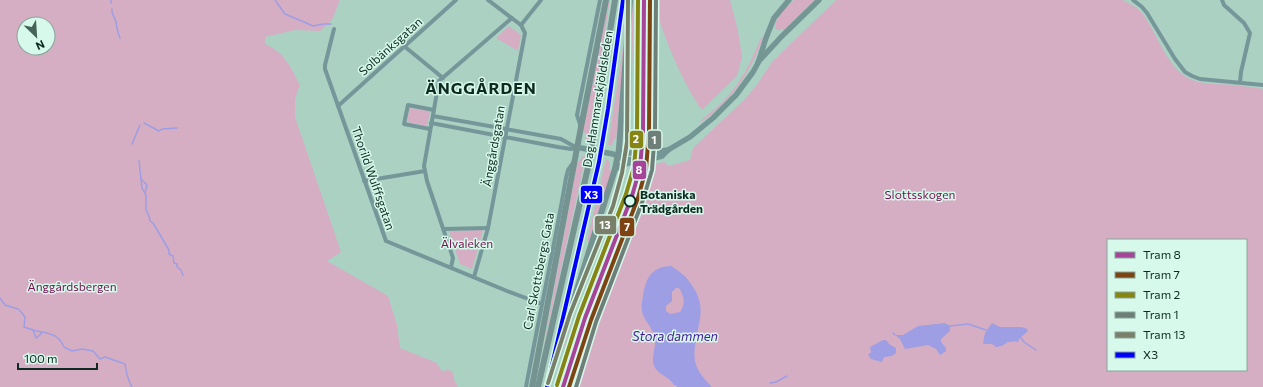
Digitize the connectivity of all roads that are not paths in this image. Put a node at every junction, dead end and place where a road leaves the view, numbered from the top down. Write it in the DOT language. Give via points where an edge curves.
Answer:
graph roads {
  1 [pos="456,0"];
  2 [pos="488,0"];
  3 [pos="541,0"];
  4 [pos="600,0"];
  5 [pos="606,0"];
  6 [pos="615,0"];
  7 [pos="623,0"];
  8 [pos="630,0"];
  9 [pos="790,0"];
  10 [pos="819,0"];
  11 [pos="1133,0"];
  12 [pos="1222,0"];
  13 [pos="512,18"];
  14 [pos="521,25"];
  15 [pos="334,29"];
  16 [pos="404,46"];
  17 [pos="758,62"];
  18 [pos="443,78"];
  19 [pos="1240,82"];
  20 [pos="1263,85"];
  21 [pos="338,106"];
  22 [pos="434,110"];
  23 [pos="433,116"];
  24 [pos="432,122"];
  25 [pos="470,123"];
  26 [pos="581,127"];
  27 [pos="430,129"];
  28 [pos="469,129"];
  29 [pos="507,129"];
  30 [pos="539,135"];
  31 [pos="506,137"];
  32 [pos="537,143"];
  33 [pos="579,148"];
  34 [pos="660,153"];
  35 [pos="615,155"];
  36 [pos="626,158"];
  37 [pos="575,161"];
  38 [pos="615,169"];
  39 [pos="425,171"];
  40 [pos="364,181"];
  41 [pos="488,228"];
  42 [pos="444,229"];
  43 [pos="451,267"];
  44 [pos="474,277"];
  45 [pos="542,304"];
  46 [pos="550,372"];
  47 [pos="526,387"];
  48 [pos="532,387"];
  49 [pos="538,387"];
  50 [pos="547,387"];
  1 -- 16 [label="street, Solbänksgatan"];
  2 -- 13 [label="street"];
  3 -- 14 [label="street"];
  4 -- 26 [label="street" via="577,115"];
  5 -- 26 [label="main road"];
  6 -- 49 [label="main road, Dag Hammarskjöldsleden" via="590,163"];
  7 -- 46 [label="main road, Dag Hammarskjöldsleden" via="599,162"];
  8 -- 35 [label="main road"];
  9 -- 17 [label="main road" via="774,18"];
  10 -- 17 [label="main road"];
  11 -- 19 [label="street" via="1147,13 1175,59 1186,72 1200,79"];
  12 -- 19 [label="street" via="1250,33"];
  13 -- 14 [label="street"];
  13 -- 18 [label="street"];
  14 -- 29 [label="street, Änggårdsgatan" via="524,33"];
  15 -- 21 [label="street, Thorild Wulffsgatan" via="325,69"];
  16 -- 18 [label="street"];
  16 -- 21 [label="street, Solbänksgatan"];
  17 -- 34 [label="main road" via="743,85 718,113 690,137"];
  18 -- 22 [label="street" via="439,81"];
  19 -- 20 [label="street"];
  21 -- 40 [label="street, Thorild Wulffsgatan"];
  22 -- 23 [label="street"];
  22 -- 27 [label="street" via="408,105 405,118 404,124"];
  23 -- 24 [label="street"];
  23 -- 25 [label="street"];
  24 -- 27 [label="street"];
  24 -- 28 [label="street"];
  25 -- 28 [label="street"];
  25 -- 29 [label="street"];
  26 -- 33 [label="main road"];
  27 -- 39 [label="street" via="424,160"];
  28 -- 31 [label="street"];
  29 -- 30 [label="street"];
  29 -- 31 [label="street, Änggårdsgatan"];
  30 -- 32 [label="street"];
  30 -- 33 [label="street" via="561,139"];
  31 -- 32 [label="street"];
  31 -- 41 [label="street, Änggårdsgatan"];
  32 -- 33 [label="street" via="571,150"];
  33 -- 35 [label="main road, bridge"];
  33 -- 37 [label="main road"];
  34 -- 36 [label="main road"];
  34 -- 36 [label="main road" via="651,159 636,161"];
  35 -- 36 [label="main road" via="621,153"];
  35 -- 38 [label="main road"];
  36 -- 38 [label="main road"];
  37 -- 45 [label="street, Carl Skottsbergs Gata" via="566,178"];
  37 -- 48 [label="main road"];
  38 -- 46 [label="main road"];
  39 -- 40 [label="street"];
  39 -- 42 [label="street"];
  40 -- 43 [label="street, Thorild Wulffsgatan" via="386,241"];
  41 -- 42 [label="street"];
  41 -- 44 [label="street, Änggårdsgatan"];
  42 -- 43 [label="street" via="453,258"];
  43 -- 44 [label="street, Thorild Wulffsgatan"];
  44 -- 45 [label="street, Thorild Wulffsgatan"];
  45 -- 47 [label="street, Carl Skottsbergs Gata"];
  46 -- 50 [label="main road, Dag Hammarskjöldsleden"];
}
